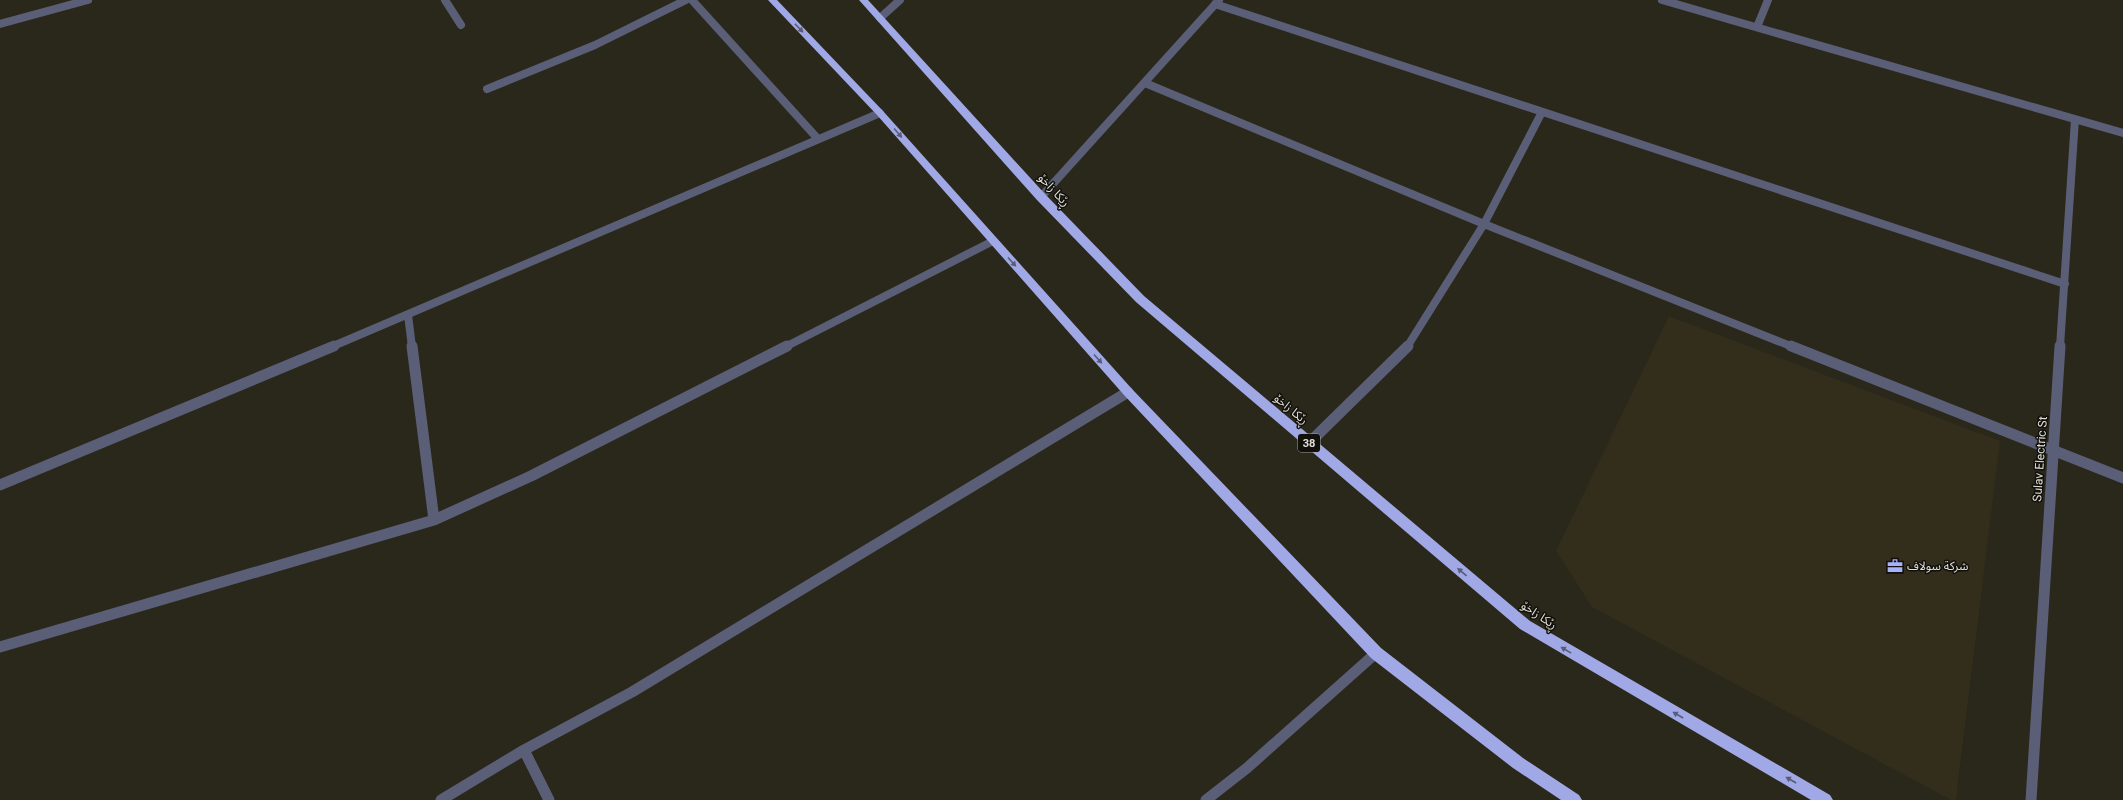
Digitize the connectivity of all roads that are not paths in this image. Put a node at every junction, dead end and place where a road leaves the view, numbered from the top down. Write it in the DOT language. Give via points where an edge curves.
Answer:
graph roads {
  1 [pos="88,0"];
  2 [pos="445,0"];
  3 [pos="686,0"];
  4 [pos="692,0"];
  5 [pos="772,0"];
  6 [pos="864,0"];
  7 [pos="900,0"];
  8 [pos="1662,0"];
  9 [pos="1768,0"];
  10 [pos="1217,2"];
  11 [pos="880,18"];
  12 [pos="0,24"];
  13 [pos="462,26"];
  14 [pos="1757,27"];
  15 [pos="1145,82"];
  16 [pos="487,89"];
  17 [pos="1542,112"];
  18 [pos="880,113"];
  19 [pos="2075,119"];
  20 [pos="2123,133"];
  21 [pos="818,139"];
  22 [pos="1041,197"];
  23 [pos="1484,224"];
  24 [pos="993,241"];
  25 [pos="2064,284"];
  26 [pos="408,315"];
  27 [pos="1128,392"];
  28 [pos="1310,443"];
  29 [pos="2054,450"];
  30 [pos="2123,478"];
  31 [pos="0,485"];
  32 [pos="434,520"];
  33 [pos="0,647"];
  34 [pos="1376,653"];
  35 [pos="524,750"];
  36 [pos="441,800"];
  37 [pos="549,800"];
  38 [pos="1206,800"];
  39 [pos="1574,800"];
  40 [pos="1824,800"];
  41 [pos="2031,800"];
  1 -- 12 [label="street"];
  2 -- 13 [label="street"];
  3 -- 16 [label="street" via="595,45"];
  4 -- 21 [label="street"];
  5 -- 18 [label="highway, one-way"];
  6 -- 11 [label="highway, ڕێکا زاخۆ / 38"];
  7 -- 11 [label="street"];
  8 -- 14 [label="street"];
  9 -- 14 [label="street"];
  10 -- 15 [label="street"];
  10 -- 17 [label="street"];
  11 -- 22 [label="highway, ڕێکا زاخۆ / 38"];
  14 -- 19 [label="street"];
  15 -- 22 [label="street"];
  15 -- 23 [label="street"];
  17 -- 23 [label="street"];
  17 -- 25 [label="street"];
  18 -- 21 [label="street"];
  18 -- 24 [label="highway, one-way"];
  19 -- 20 [label="street"];
  19 -- 25 [label="street, Sulav Electric St"];
  21 -- 26 [label="street"];
  22 -- 28 [label="highway, ڕێکا زاخۆ / 38" via="1140,300"];
  23 -- 28 [label="street" via="1409,345"];
  23 -- 29 [label="street"];
  24 -- 27 [label="highway, one-way"];
  24 -- 32 [label="street" via="531,476"];
  25 -- 29 [label="street, Sulav Electric St"];
  26 -- 31 [label="street"];
  26 -- 32 [label="street"];
  27 -- 34 [label="highway"];
  27 -- 35 [label="street" via="632,692"];
  40 -- 28 [label="highway, ڕێکا زاخۆ / 38, one-way" via="1525,625"];
  29 -- 30 [label="street"];
  29 -- 41 [label="street, Sulav Electric St"];
  32 -- 33 [label="street"];
  34 -- 38 [label="street" via="1247,768"];
  34 -- 39 [label="highway" via="1518,763"];
  35 -- 36 [label="street"];
  35 -- 37 [label="street"];
}
